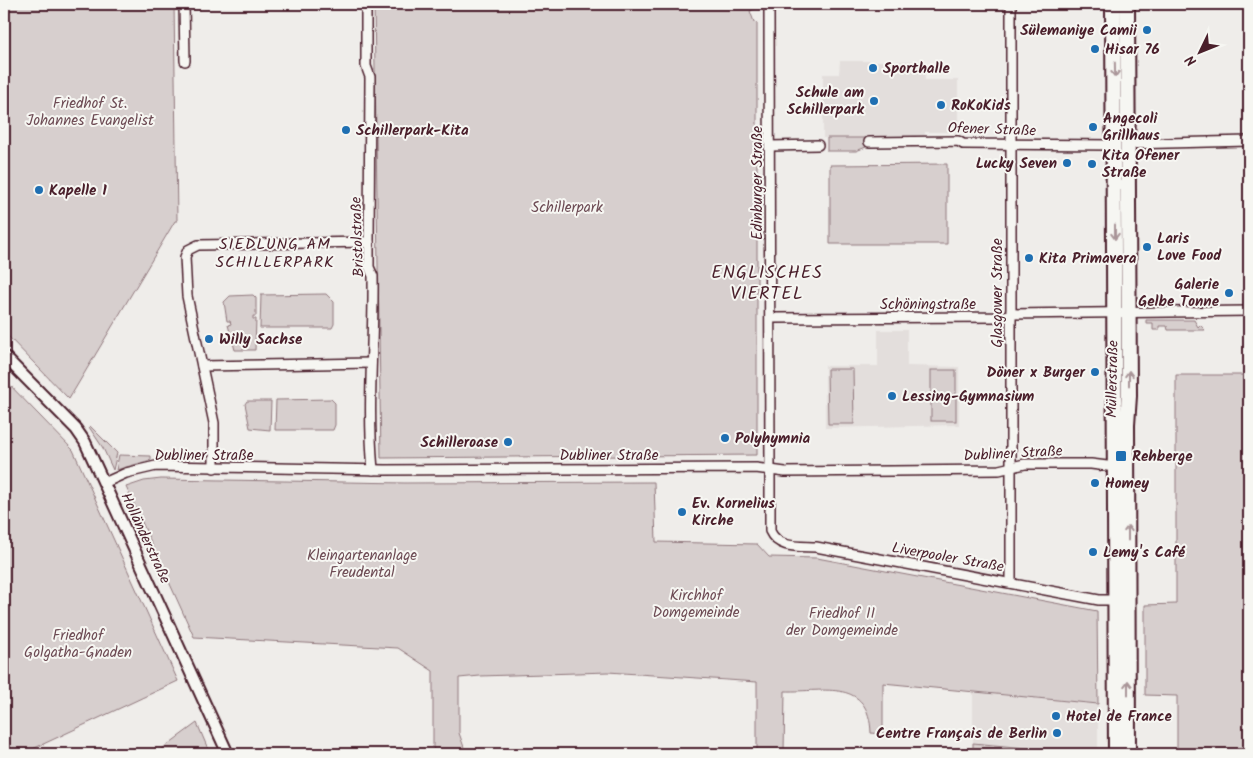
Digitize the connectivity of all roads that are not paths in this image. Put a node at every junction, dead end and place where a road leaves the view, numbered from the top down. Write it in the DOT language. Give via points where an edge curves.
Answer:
graph roads {
  1 [pos="184,4"];
  2 [pos="366,4"];
  3 [pos="769,4"];
  4 [pos="1011,4"];
  5 [pos="1120,6"];
  6 [pos="185,61"];
  7 [pos="869,142"];
  8 [pos="1249,142"];
  9 [pos="1121,144"];
  10 [pos="818,145"];
  11 [pos="1011,145"];
  12 [pos="770,146"];
  13 [pos="369,242"];
  14 [pos="1249,311"];
  15 [pos="1122,313"];
  16 [pos="1011,314"];
  17 [pos="771,318"];
  18 [pos="4,356"];
  19 [pos="370,363"];
  20 [pos="202,366"];
  21 [pos="1012,467"];
  22 [pos="1116,467"];
  23 [pos="214,468"];
  24 [pos="770,469"];
  25 [pos="373,470"];
  26 [pos="104,483"];
  27 [pos="776,540"];
  28 [pos="1011,582"];
  29 [pos="1116,600"];
  30 [pos="228,754"];
  31 [pos="1116,754"];
  32 [pos="1128,754"];
  1 -- 6 [label="street"];
  2 -- 13 [label="street, Bristolstraße" via="366,66 370,77"];
  3 -- 12 [label="street, Edinburger Straße"];
  4 -- 11 [label="street, Glasgower Straße"];
  5 -- 9 [label="main road, Müllerstraße"];
  7 -- 11 [label="street, Ofener Straße" via="958,141 962,144"];
  8 -- 9 [label="street, Ofener Straße"];
  9 -- 11 [label="street, Ofener Straße"];
  9 -- 15 [label="main road, Müllerstraße"];
  10 -- 12 [label="street"];
  11 -- 16 [label="street, Glasgower Straße"];
  12 -- 17 [label="street, Edinburger Straße"];
  13 -- 19 [label="street, Bristolstraße" via="374,345"];
  13 -- 20 [label="street" via="191,247 185,256 186,284"];
  14 -- 15 [label="street, Schöningstraße"];
  15 -- 16 [label="street, Schöningstraße"];
  15 -- 22 [label="main road, Müllerstraße"];
  32 -- 15 [label="main road, Müllerstraße, one-way"];
  16 -- 17 [label="street, Schöningstraße" via="1002,317"];
  16 -- 21 [label="street, Glasgower Straße"];
  17 -- 24 [label="street, Edinburger Straße"];
  18 -- 26 [label="street, Holländerstraße" via="76,429"];
  19 -- 20 [label="street"];
  19 -- 25 [label="street, Bristolstraße"];
  20 -- 23 [label="street" via="214,423"];
  21 -- 22 [label="street, Dubliner Straße" via="1083,464"];
  21 -- 24 [label="street, Dubliner Straße" via="999,470 785,472"];
  21 -- 28 [label="street, Glasgower Straße"];
  22 -- 29 [label="main road, Müllerstraße"];
  23 -- 25 [label="street, Dubliner Straße"];
  23 -- 26 [label="street, Dubliner Straße" via="156,466 126,473"];
  24 -- 25 [label="street, Dubliner Straße"];
  24 -- 27 [label="street, Edinburger Straße" via="770,531"];
  26 -- 30 [label="street, Holländerstraße"];
  27 -- 28 [label="street, Liverpooler Straße" via="782,544 816,547"];
  28 -- 29 [label="street, Liverpooler Straße" via="1099,600"];
  29 -- 31 [label="main road, Müllerstraße"];
}
